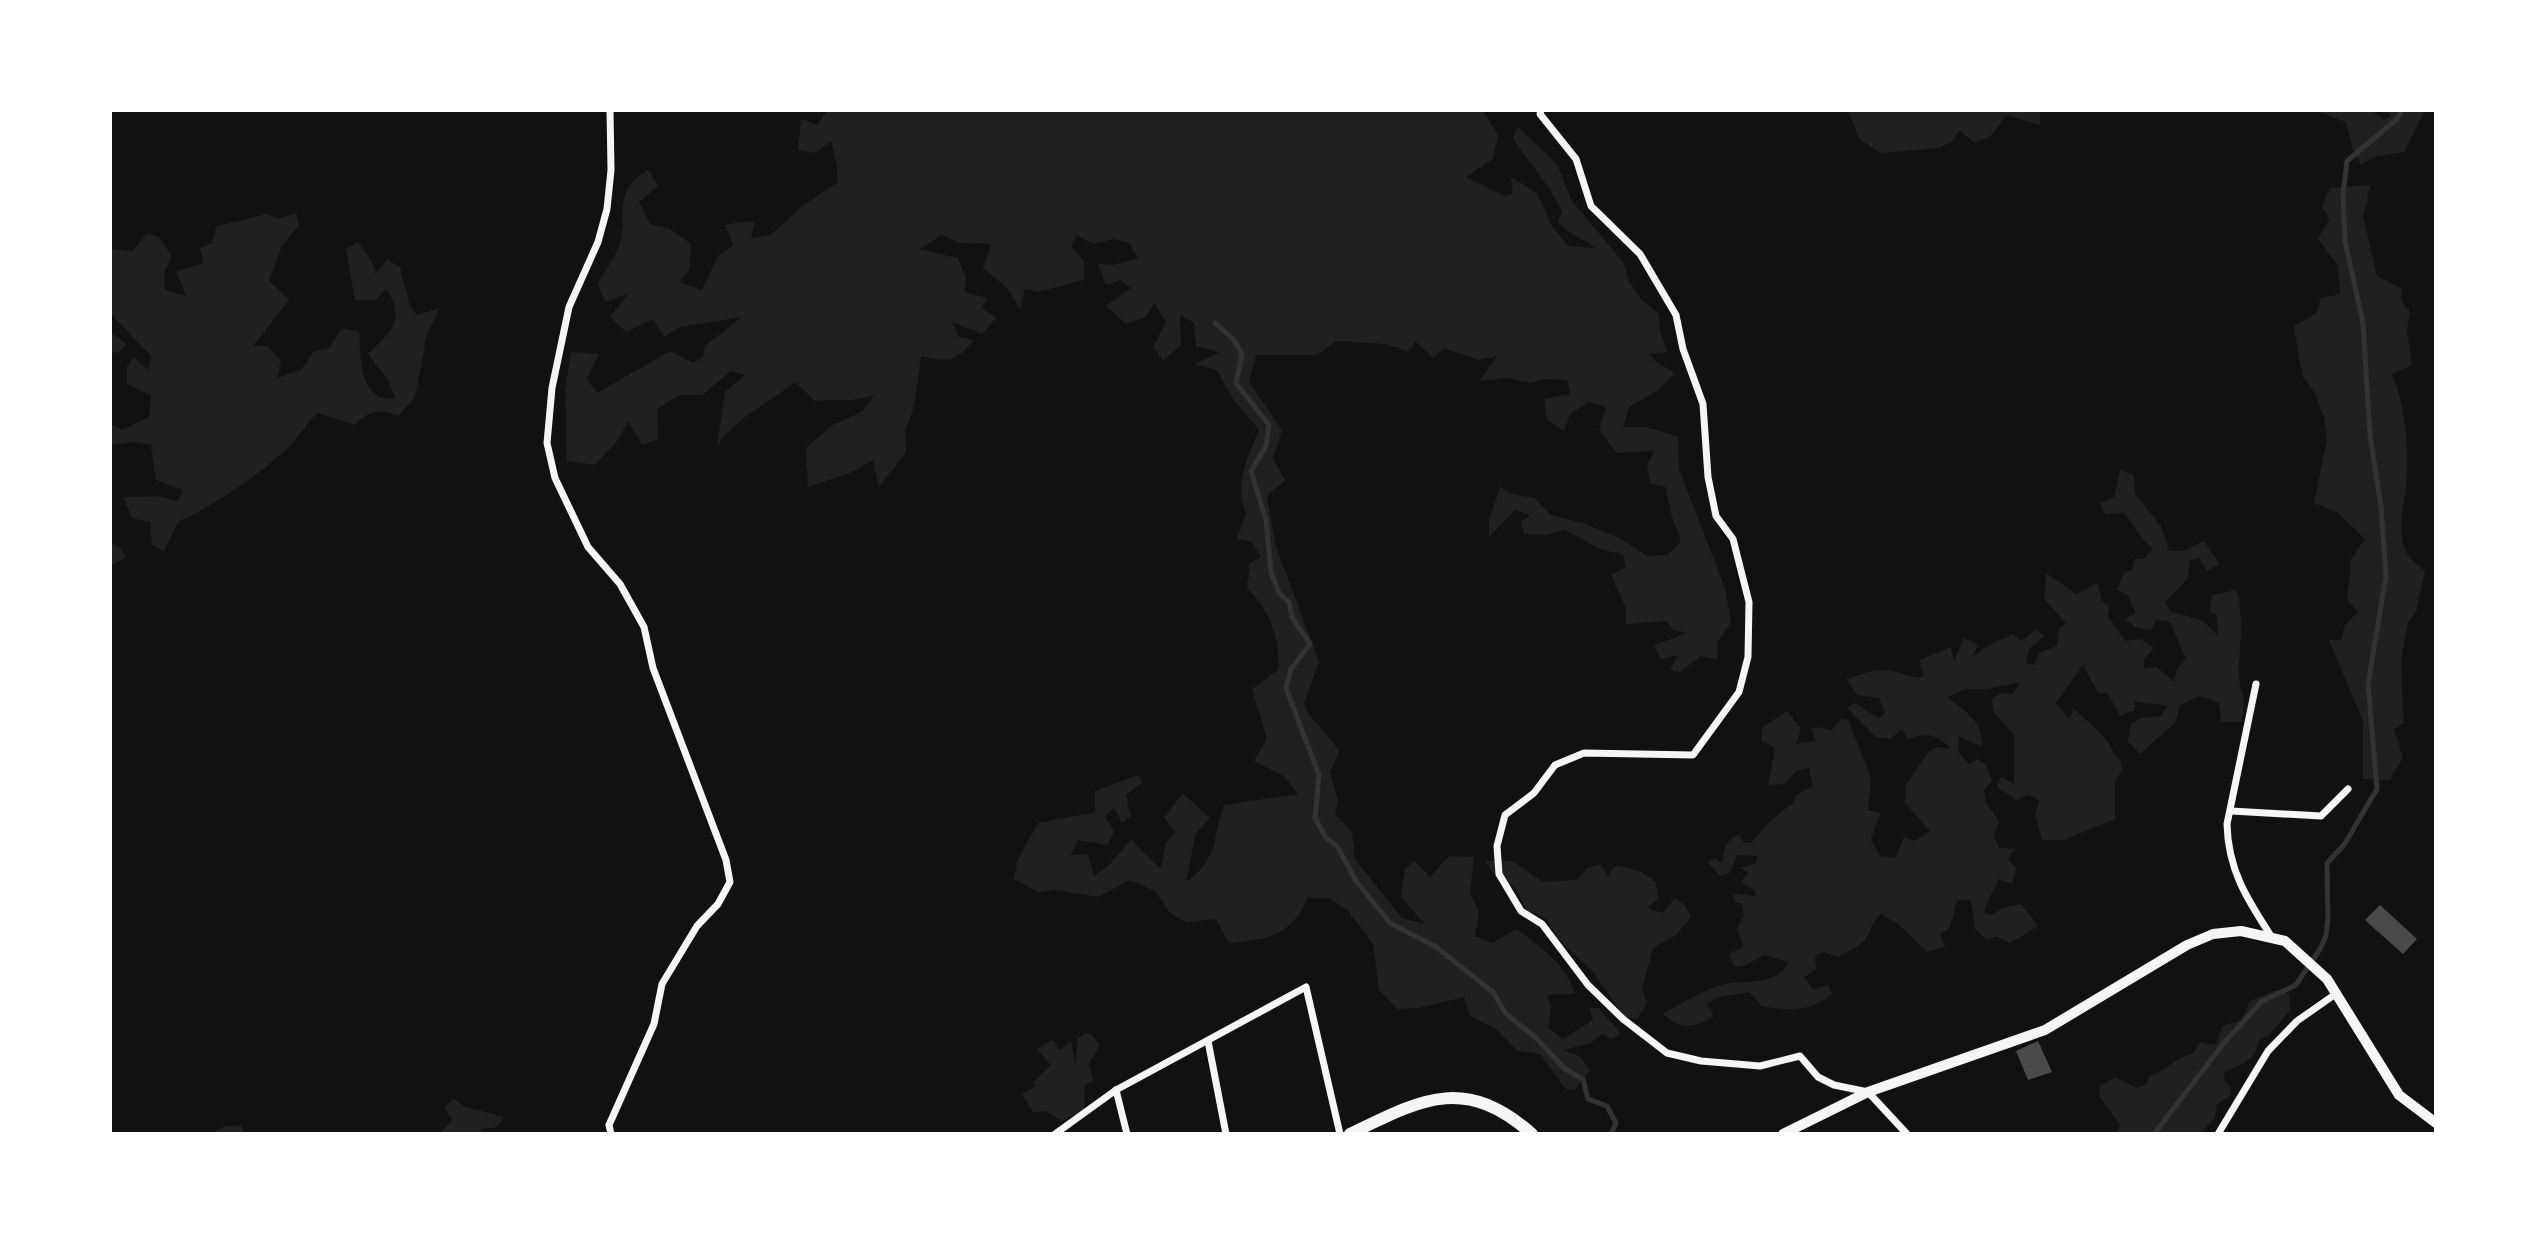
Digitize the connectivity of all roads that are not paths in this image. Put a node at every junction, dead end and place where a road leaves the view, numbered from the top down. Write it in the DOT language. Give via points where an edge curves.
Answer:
graph roads {
  1 [pos="610,110"];
  2 [pos="1541,110"];
  3 [pos="2256,684"];
  4 [pos="2348,789"];
  5 [pos="2231,811"];
  6 [pos="2271,936"];
  7 [pos="2337,993"];
  8 [pos="1208,1041"];
  9 [pos="1116,1090"];
  10 [pos="1868,1092"];
  11 [pos="2436,1124"];
  12 [pos="1532,1133"];
  13 [pos="611,1134"];
  14 [pos="1055,1134"];
  15 [pos="1127,1134"];
  16 [pos="1226,1134"];
  17 [pos="1340,1134"];
  18 [pos="1350,1134"];
  19 [pos="1783,1134"];
  20 [pos="1907,1134"];
  21 [pos="2218,1134"];
  1 -- 13 [label="street" via="607,209 598,243 569,307 552,388 547,443 555,478 588,547 620,584 644,627 653,668 718,836 730,881 662,984 654,1024 609,1125"];
  2 -- 10 [label="street" via="1576,159 1591,206 1640,254 1676,315 1703,404 1716,516 1733,539 1749,601 1748,657 1739,692 1693,755 1584,753 1555,765 1534,793 1505,815 1497,846 1500,874 1521,911 1542,924 1588,985 1667,1053 1760,1066 1800,1056 1818,1077 1834,1086"];
  3 -- 5 [label="street"];
  4 -- 5 [label="street" via="2321,816"];
  5 -- 6 [label="street" via="2228,841 2234,872"];
  6 -- 7 [label="main road" via="2295,948"];
  6 -- 10 [label="main road" via="2241,931 2200,939 2045,1030"];
  7 -- 11 [label="main road" via="2399,1096"];
  7 -- 21 [label="street" via="2297,1021 2268,1051"];
  8 -- 9 [label="street"];
  8 -- 16 [label="street"];
  8 -- 17 [label="street" via="1306,987"];
  9 -- 14 [label="street"];
  9 -- 15 [label="street"];
  10 -- 19 [label="main road"];
  10 -- 20 [label="street"];
  12 -- 18 [label="main road" via="1480,1103 1437,1098 1422,1100"];
}
